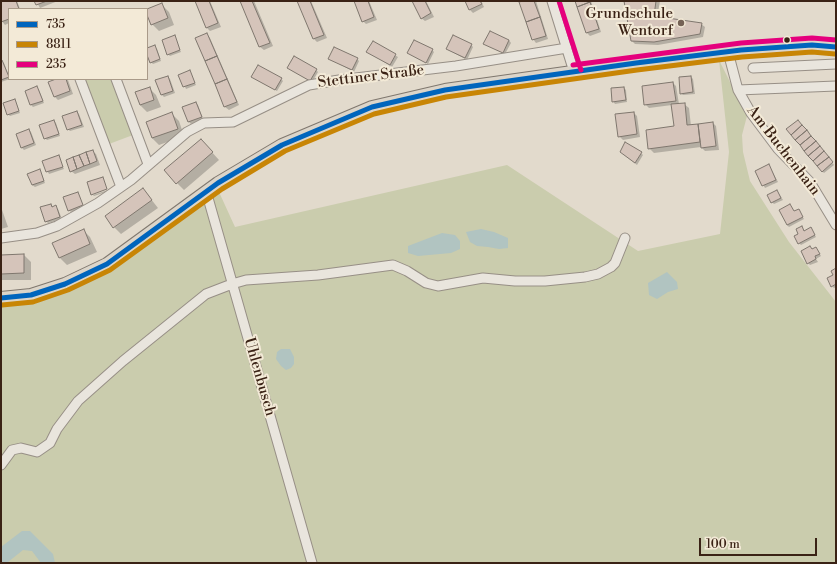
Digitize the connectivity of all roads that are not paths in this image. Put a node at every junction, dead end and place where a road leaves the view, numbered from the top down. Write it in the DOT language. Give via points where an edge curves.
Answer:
graph roads {
  1 [pos="552,1"];
  2 [pos="836,47"];
  3 [pos="567,48"];
  4 [pos="728,52"];
  5 [pos="836,64"];
  6 [pos="753,68"];
  7 [pos="574,72"];
  8 [pos="80,80"];
  9 [pos="116,80"];
  10 [pos="836,86"];
  11 [pos="738,90"];
  12 [pos="148,164"];
  13 [pos="121,187"];
  14 [pos="206,191"];
  15 [pos="836,225"];
  16 [pos="1,238"];
  17 [pos="625,238"];
  18 [pos="232,284"];
  19 [pos="1,298"];
  20 [pos="1,465"];
  21 [pos="312,563"];
  1 -- 3 [label="street"];
  2 -- 4 [label="main road" via="812,45"];
  3 -- 7 [label="street"];
  3 -- 12 [label="street, Stettiner Straße" via="456,66 309,85 233,122 204,123 187,132"];
  4 -- 7 [label="main road"];
  4 -- 11 [label="street, Am Buchenhain"];
  5 -- 6 [label="street"];
  7 -- 14 [label="main road" via="445,90 372,106 282,145"];
  8 -- 13 [label="street"];
  9 -- 12 [label="street"];
  10 -- 11 [label="street"];
  11 -- 15 [label="street, Am Buchenhain" via="751,113 778,149 810,182"];
  12 -- 13 [label="street, Stettiner Straße"];
  13 -- 16 [label="street, Stettiner Straße" via="57,226 37,233"];
  14 -- 18 [label="street, Uhlenbusch"];
  14 -- 19 [label="main road" via="107,264 65,284 31,295"];
  17 -- 18 [label="street" via="611,267 585,277 538,281 483,278 438,286 426,283 393,265 330,274 246,280"];
  18 -- 20 [label="street" via="206,294 123,361 78,401 50,443 37,452 21,448 12,450"];
  18 -- 21 [label="street, Uhlenbusch"];
}
